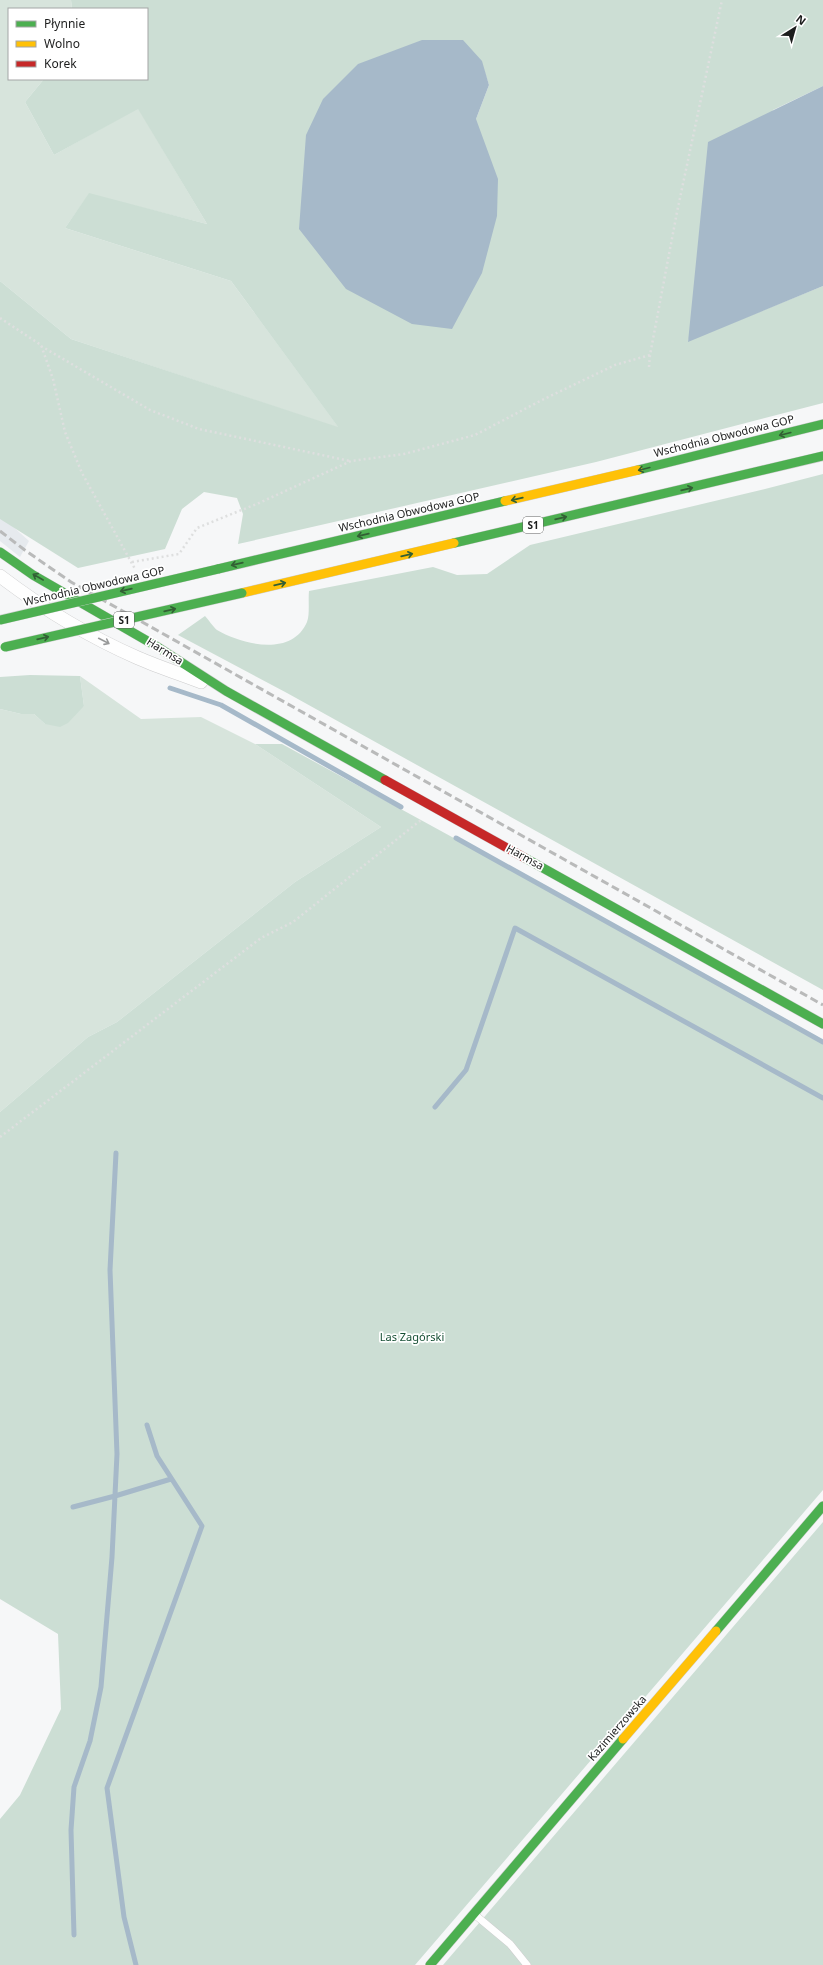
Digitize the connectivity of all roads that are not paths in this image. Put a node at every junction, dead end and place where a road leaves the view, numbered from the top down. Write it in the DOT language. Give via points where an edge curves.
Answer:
graph roads {
  1 [pos="823,424"];
  2 [pos="823,456"];
  3 [pos="0,552"];
  4 [pos="0,576"];
  5 [pos="0,620"];
  6 [pos="2,648"];
  7 [pos="226,691"];
  8 [pos="823,1024"];
  9 [pos="823,1506"];
  10 [pos="474,1914"];
  11 [pos="430,1965"];
  12 [pos="527,1965"];
  1 -- 5 [label="main road, Wschodnia Obwodowa GOP, one-way, bridge"];
  6 -- 2 [label="main road, S1, one-way, bridge"];
  7 -- 3 [label="main road, Harmsa, one-way" via="156,646 33,575"];
  4 -- 7 [label="street, Harmsa, one-way" via="28,597 138,658"];
  7 -- 8 [label="main road, Harmsa"];
  9 -- 10 [label="main road, Kazimierzowska"];
  10 -- 11 [label="main road, Kazimierzowska"];
  10 -- 12 [label="lane" via="510,1944"];
}
